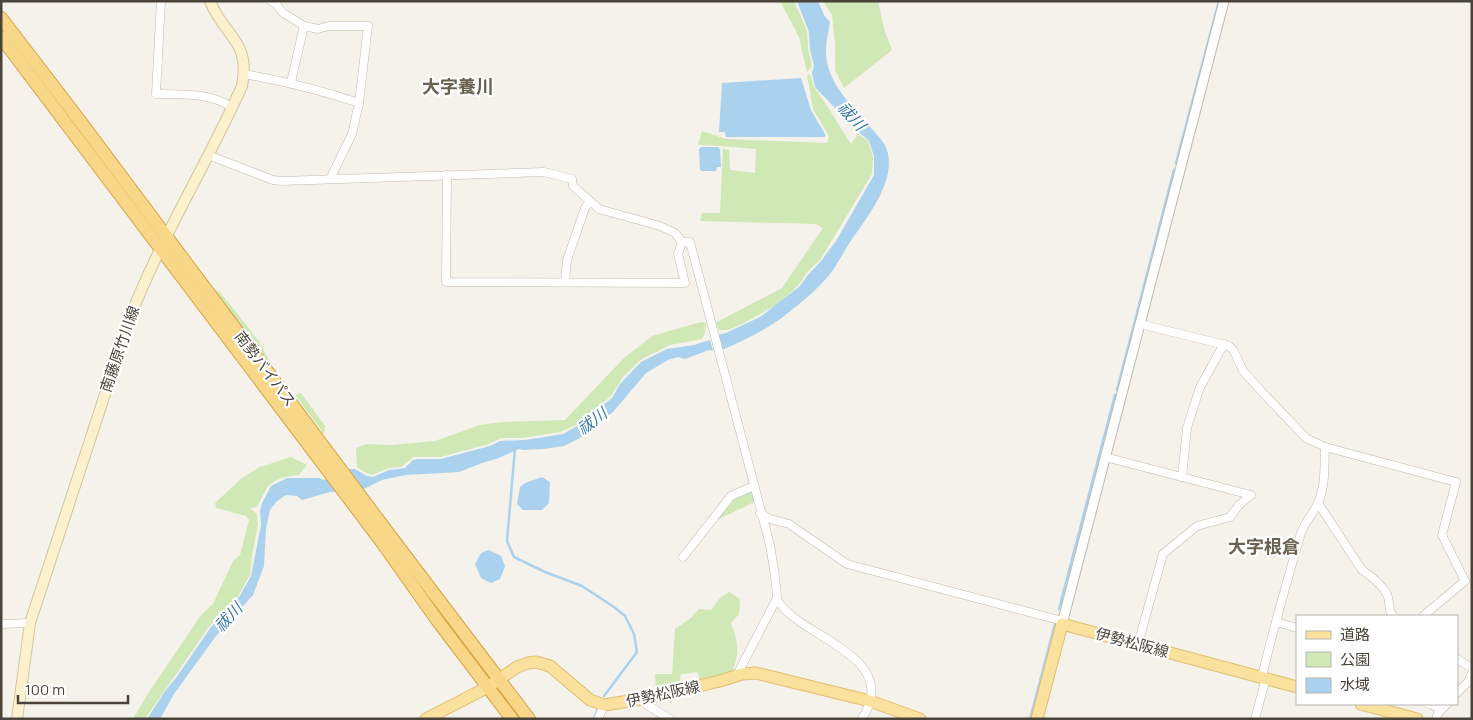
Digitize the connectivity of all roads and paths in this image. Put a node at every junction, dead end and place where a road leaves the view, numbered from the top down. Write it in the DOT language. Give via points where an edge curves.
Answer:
graph roads {
  1 [pos="161,1"];
  2 [pos="210,1"];
  3 [pos="272,1"];
  4 [pos="1224,1"];
  5 [pos="1,18"];
  6 [pos="304,26"];
  7 [pos="1,37"];
  8 [pos="244,74"];
  9 [pos="291,82"];
  10 [pos="359,103"];
  11 [pos="232,107"];
  12 [pos="208,155"];
  13 [pos="447,175"];
  14 [pos="330,179"];
  15 [pos="590,201"];
  16 [pos="166,236"];
  17 [pos="682,242"];
  18 [pos="160,250"];
  19 [pos="565,282"];
  20 [pos="1140,324"];
  21 [pos="1224,344"];
  22 [pos="309,437"];
  23 [pos="1325,447"];
  24 [pos="1105,457"];
  25 [pos="1182,477"];
  26 [pos="754,486"];
  27 [pos="1318,503"];
  28 [pos="760,513"];
  29 [pos="386,539"];
  30 [pos="683,557"];
  31 [pos="777,598"];
  32 [pos="1392,615"];
  33 [pos="1424,615"];
  34 [pos="1276,622"];
  35 [pos="30,623"];
  36 [pos="1,624"];
  37 [pos="1062,624"];
  38 [pos="1296,628"];
  39 [pos="1138,644"];
  40 [pos="1458,660"];
  41 [pos="1471,670"];
  42 [pos="737,675"];
  43 [pos="499,678"];
  44 [pos="1264,678"];
  45 [pos="488,687"];
  46 [pos="1296,687"];
  47 [pos="1458,692"];
  48 [pos="642,699"];
  49 [pos="870,701"];
  50 [pos="604,705"];
  51 [pos="1369,705"];
  52 [pos="1444,706"];
  53 [pos="17,719"];
  54 [pos="426,719"];
  55 [pos="512,719"];
  56 [pos="529,719"];
  57 [pos="598,719"];
  58 [pos="670,719"];
  59 [pos="862,719"];
  60 [pos="920,719"];
  61 [pos="1037,719"];
  62 [pos="1255,719"];
  63 [pos="1417,719"];
  64 [pos="1436,719"];
  1 -- 11 [label="street" via="156,94 206,97"];
  2 -- 8 [label="main road, 南藤原竹川線" via="214,12 238,43"];
  3 -- 6 [label="street" via="282,12"];
  4 -- 20 [label="street"];
  5 -- 16 [label="highway, 南勢バイパス"];
  6 -- 9 [label="street"];
  6 -- 10 [label="street" via="368,26"];
  7 -- 18 [label="highway, 南勢バイパス"];
  8 -- 9 [label="street"];
  8 -- 11 [label="main road, 南藤原竹川線"];
  9 -- 10 [label="street"];
  10 -- 14 [label="street" via="352,134"];
  11 -- 12 [label="main road, 南藤原竹川線"];
  12 -- 14 [label="street" via="273,180"];
  12 -- 16 [label="main road, 南藤原竹川線"];
  13 -- 14 [label="street"];
  13 -- 15 [label="street" via="544,172 572,179 573,186"];
  13 -- 19 [label="street" via="446,282"];
  15 -- 17 [label="street" via="599,209 660,226 674,233"];
  15 -- 19 [label="street" via="567,260"];
  16 -- 18 [label="main road, 南藤原竹川線"];
  16 -- 22 [label="highway, 南勢バイパス"];
  17 -- 19 [label="street" via="678,254 685,283"];
  17 -- 26 [label="street" via="690,242"];
  18 -- 22 [label="highway, 南勢バイパス"];
  18 -- 35 [label="main road, 南藤原竹川線" via="128,324"];
  20 -- 21 [label="street"];
  20 -- 24 [label="street"];
  21 -- 23 [label="street" via="1234,351 1243,370 1306,438"];
  21 -- 25 [label="street" via="1200,387 1192,412"];
  22 -- 29 [label="highway, 南勢バイパス"];
  23 -- 27 [label="street" via="1325,478"];
  23 -- 33 [label="street" via="1456,482 1442,535 1465,582"];
  24 -- 25 [label="street"];
  24 -- 37 [label="street"];
  25 -- 39 [label="street" via="1251,495 1230,517 1197,526 1163,554"];
  26 -- 28 [label="street"];
  26 -- 30 [label="street" via="731,496"];
  27 -- 32 [label="street" via="1362,570 1388,596"];
  27 -- 34 [label="street" via="1304,526"];
  28 -- 31 [label="street" via="770,545"];
  28 -- 37 [label="street" via="770,520 789,524 847,564 1059,620"];
  29 -- 43 [label="highway, 南勢バイパス"];
  29 -- 45 [label="highway, 南勢バイパス"];
  31 -- 42 [label="street"];
  31 -- 49 [label="street" via="790,615 857,661 870,677"];
  34 -- 38 [label="street"];
  34 -- 44 [label="street"];
  35 -- 36 [label="street"];
  35 -- 53 [label="main road, 南藤原竹川線"];
  37 -- 39 [label="main road, 伊勢松阪線"];
  37 -- 61 [label="main road"];
  39 -- 44 [label="main road, 伊勢松阪線"];
  40 -- 41 [label="street"];
  41 -- 47 [label="street" via="1468,682"];
  42 -- 48 [label="main road, 伊勢松阪線" via="720,682"];
  42 -- 49 [label="main road, 伊勢松阪線" via="756,673"];
  43 -- 45 [label="main road, 伊勢松阪線"];
  43 -- 50 [label="main road, 伊勢松阪線" via="528,663 543,663 559,672 590,700"];
  43 -- 56 [label="highway, 南勢バイパス"];
  44 -- 46 [label="main road, 伊勢松阪線"];
  44 -- 62 [label="street"];
  45 -- 54 [label="main road, 伊勢松阪線"];
  45 -- 55 [label="highway, 南勢バイパス"];
  48 -- 50 [label="main road, 伊勢松阪線"];
  48 -- 58 [label="street"];
  49 -- 59 [label="street"];
  49 -- 60 [label="main road, 伊勢松阪線"];
  50 -- 57 [label="street"];
  51 -- 63 [label="main road"];
  52 -- 64 [label="street"];
}
